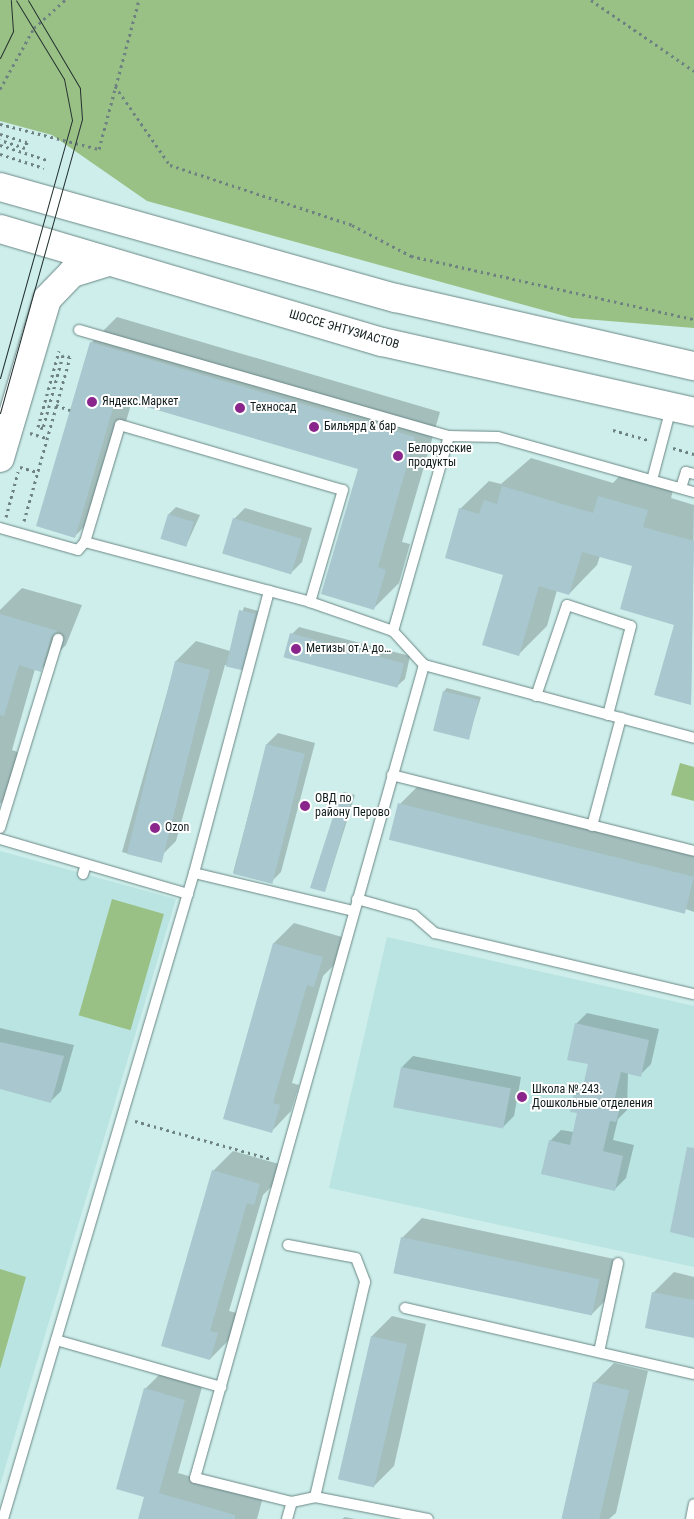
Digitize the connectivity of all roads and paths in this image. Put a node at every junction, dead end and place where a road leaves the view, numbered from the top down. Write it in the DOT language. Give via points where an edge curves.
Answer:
graph roads {
  1 [pos="65,0"];
  2 [pos="139,0"];
  3 [pos="591,0"];
  4 [pos="694,71"];
  5 [pos="115,86"];
  6 [pos="0,89"];
  7 [pos="0,124"];
  8 [pos="0,134"];
  9 [pos="0,140"];
  10 [pos="0,145"];
  11 [pos="0,154"];
  12 [pos="47,160"];
  13 [pos="44,168"];
  14 [pos="0,187"];
  15 [pos="0,229"];
  16 [pos="109,262"];
  17 [pos="694,319"];
  18 [pos="79,330"];
  19 [pos="59,351"];
  20 [pos="694,366"];
  21 [pos="56,406"];
  22 [pos="683,409"];
  23 [pos="70,410"];
  24 [pos="29,433"];
  25 [pos="449,436"];
  26 [pos="26,442"];
  27 [pos="682,450"];
  28 [pos="694,454"];
  29 [pos="14,461"];
  30 [pos="37,472"];
  31 [pos="694,474"];
  32 [pos="652,480"];
  33 [pos="681,488"];
  34 [pos="694,492"];
  35 [pos="2,524"];
  36 [pos="23,524"];
  37 [pos="85,542"];
  38 [pos="269,591"];
  39 [pos="310,602"];
  40 [pos="393,631"];
  41 [pos="58,639"];
  42 [pos="424,665"];
  43 [pos="536,696"];
  44 [pos="608,715"];
  45 [pos="620,718"];
  46 [pos="694,737"];
  47 [pos="392,776"];
  48 [pos="592,826"];
  49 [pos="0,828"];
  50 [pos="0,838"];
  51 [pos="694,851"];
  52 [pos="194,873"];
  53 [pos="188,894"];
  54 [pos="357,899"];
  55 [pos="354,911"];
  56 [pos="694,994"];
  57 [pos="122,1118"];
  58 [pos="283,1163"];
  59 [pos="288,1245"];
  60 [pos="618,1263"];
  61 [pos="405,1308"];
  62 [pos="56,1340"];
  63 [pos="599,1352"];
  64 [pos="694,1374"];
  65 [pos="221,1387"];
  66 [pos="316,1496"];
  67 [pos="292,1502"];
  68 [pos="694,1504"];
  69 [pos="3,1519"];
  70 [pos="287,1519"];
  71 [pos="428,1519"];
  72 [pos="691,1519"];
  1 -- 6 [label="path" via="34,28"];
  2 -- 5 [label="path"];
  3 -- 4 [label="path"];
  5 -- 7 [label="path" via="99,149"];
  5 -- 17 [label="path" via="170,164 352,225 411,256"];
  8 -- 9 [label="path" via="27,142 25,148"];
  10 -- 12 [label="path"];
  11 -- 13 [label="path"];
  14 -- 20 [label="main road" via="396,298"];
  15 -- 16 [label="main road, ШОССЕ ЭНТУЗИАСТОВ"];
  16 -- 22 [label="main road, ШОССЕ ЭНТУЗИАСТОВ" via="382,342"];
  16 -- 29 [label="main road" via="72,273 47,299"];
  18 -- 25 [label="lane"];
  19 -- 21 [label="path" via="38,427 43,428 63,355 70,357"];
  21 -- 23 [label="path"];
  21 -- 30 [label="path"];
  22 -- 32 [label="lane"];
  24 -- 26 [label="path"];
  25 -- 32 [label="lane" via="498,437"];
  25 -- 40 [label="lane"];
  27 -- 28 [label="path"];
  29 -- 30 [label="path"];
  29 -- 35 [label="path"];
  30 -- 36 [label="path"];
  31 -- 33 [label="lane" via="686,472"];
  32 -- 33 [label="lane"];
  33 -- 34 [label="lane"];
  35 -- 37 [label="lane" via="78,550"];
  37 -- 38 [label="lane"];
  37 -- 39 [label="lane" via="120,424 343,490"];
  38 -- 39 [label="lane"];
  38 -- 52 [label="lane"];
  39 -- 40 [label="lane"];
  40 -- 42 [label="lane"];
  41 -- 49 [label="lane"];
  42 -- 43 [label="lane"];
  42 -- 47 [label="lane"];
  43 -- 44 [label="lane"];
  43 -- 44 [label="lane" via="567,606 631,626"];
  44 -- 45 [label="lane"];
  45 -- 46 [label="lane"];
  45 -- 48 [label="lane"];
  47 -- 48 [label="lane"];
  47 -- 54 [label="lane"];
  48 -- 51 [label="lane"];
  50 -- 53 [label="lane" via="84,869"];
  52 -- 53 [label="lane"];
  52 -- 55 [label="lane"];
  53 -- 57 [label="lane"];
  54 -- 55 [label="lane"];
  54 -- 56 [label="lane" via="414,915 435,933"];
  55 -- 58 [label="lane"];
  57 -- 58 [label="path"];
  57 -- 62 [label="lane"];
  58 -- 65 [label="lane"];
  59 -- 66 [label="lane" via="356,1258 365,1282"];
  60 -- 63 [label="lane"];
  61 -- 63 [label="lane"];
  62 -- 65 [label="lane"];
  62 -- 69 [label="lane"];
  63 -- 64 [label="lane"];
  65 -- 67 [label="lane" via="195,1478"];
  66 -- 67 [label="lane"];
  66 -- 71 [label="lane"];
  67 -- 70 [label="lane"];
  68 -- 72 [label="lane"];
}
